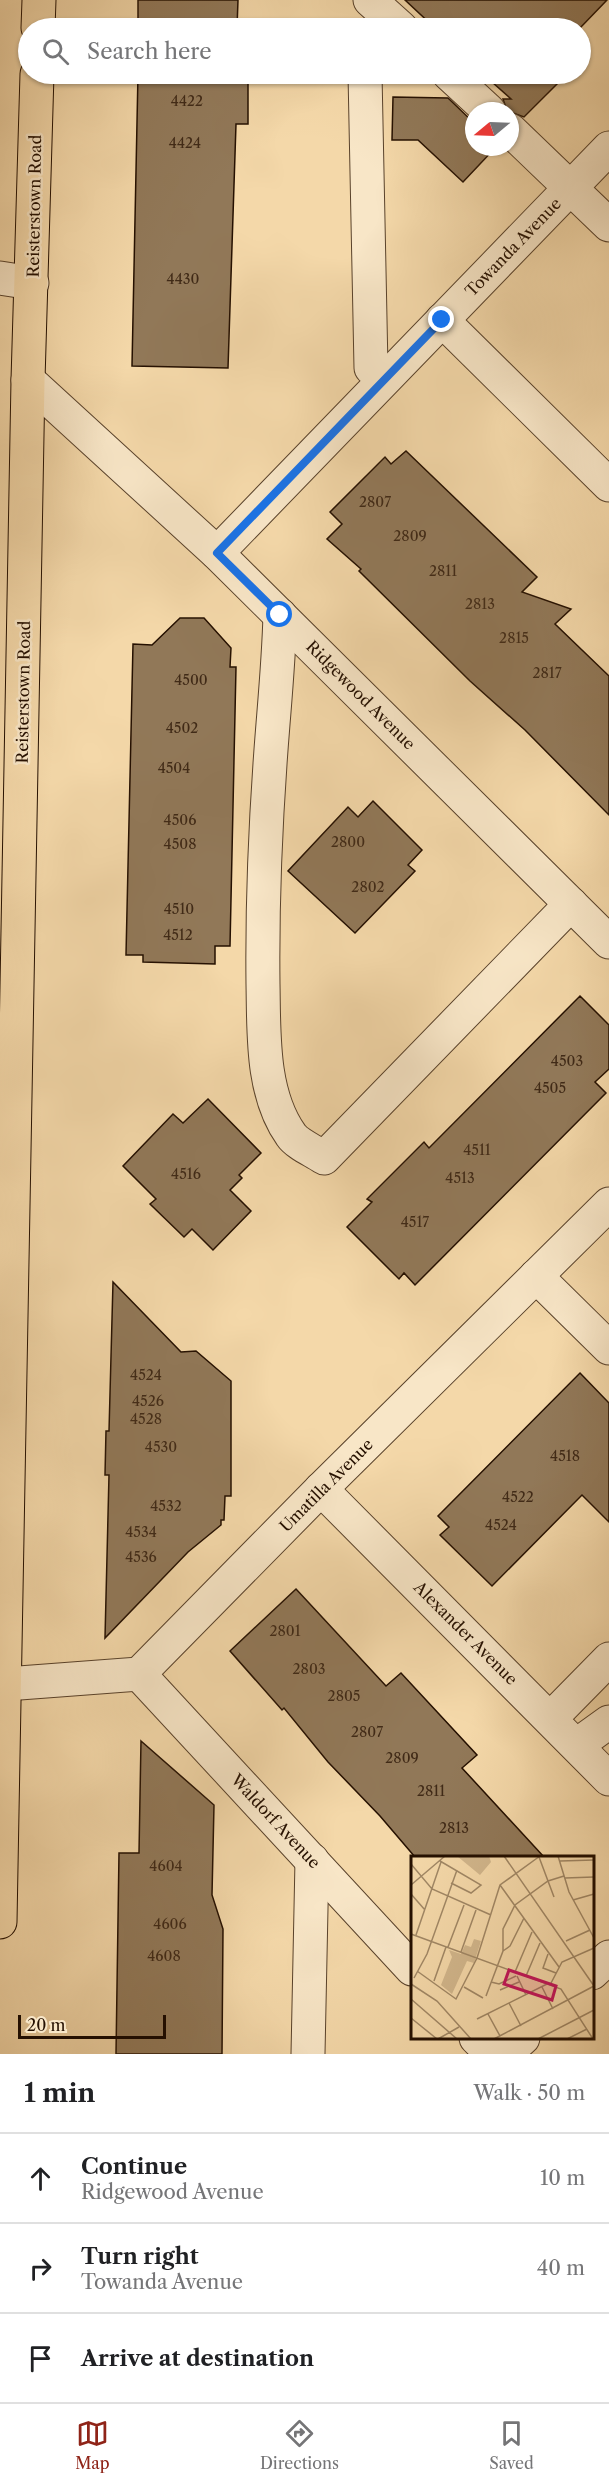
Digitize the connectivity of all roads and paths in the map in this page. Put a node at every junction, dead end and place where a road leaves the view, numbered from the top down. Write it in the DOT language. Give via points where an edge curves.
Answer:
graph roads {
  1 [pos="39,0"];
  2 [pos="363,0"];
  3 [pos="370,0"];
  4 [pos="38,18"];
  5 [pos="364,18"];
  6 [pos="389,18"];
  7 [pos="37,84"];
  8 [pos="365,84"];
  9 [pos="460,84"];
  10 [pos="479,102"];
  11 [pos="519,138"];
  12 [pos="609,148"];
  13 [pos="572,187"];
  14 [pos="609,225"];
  15 [pos="0,278"];
  16 [pos="32,283"];
  17 [pos="442,320"];
  18 [pos="370,368"];
  19 [pos="28,380"];
  20 [pos="609,485"];
  21 [pos="217,553"];
  22 [pos="280,615"];
  23 [pos="571,904"];
  24 [pos="609,942"];
  25 [pos="609,1204"];
  26 [pos="536,1276"];
  27 [pos="7,1288"];
  28 [pos="609,1348"];
  29 [pos="321,1489"];
  30 [pos="609,1659"];
  31 [pos="139,1674"];
  32 [pos="6,1684"];
  33 [pos="551,1718"];
  34 [pos="609,1722"];
  35 [pos="577,1745"];
  36 [pos="609,1779"];
  37 [pos="2,1804"];
  38 [pos="312,1860"];
  39 [pos="0,1922"];
  40 [pos="609,1957"];
  41 [pos="411,1968"];
  42 [pos="594,1970"];
  43 [pos="478,2039"];
  44 [pos="521,2039"];
  45 [pos="308,2054"];
  46 [pos="492,2054"];
  47 [pos="505,2054"];
  1 -- 4 [label="main road"];
  2 -- 5 [label="street"];
  3 -- 6 [label="street"];
  7 -- 16 [label="main road, Reisterstown Road"];
  8 -- 18 [label="street"];
  9 -- 10 [label="street"];
  11 -- 13 [label="street"];
  12 -- 13 [label="street, Towanda Avenue"];
  13 -- 14 [label="street"];
  13 -- 17 [label="street, Towanda Avenue"];
  15 -- 16 [label="street"];
  16 -- 19 [label="main road, Reisterstown Road"];
  17 -- 20 [label="street"];
  17 -- 21 [label="street, Towanda Avenue"];
  19 -- 21 [label="street, Ridgewood Avenue"];
  19 -- 27 [label="main road, Reisterstown Road"];
  21 -- 22 [label="street, Ridgewood Avenue"];
  22 -- 23 [label="street, Ridgewood Avenue"];
  22 -- 23 [label="street" via="264,895 264,1045 281,1116 292,1136 324,1158"];
  23 -- 24 [label="street, Ridgewood Avenue"];
  25 -- 26 [label="street, Umatilla Avenue"];
  26 -- 28 [label="street"];
  26 -- 29 [label="street, Umatilla Avenue"];
  27 -- 32 [label="main road, Reisterstown Road"];
  29 -- 31 [label="street, Umatilla Avenue"];
  29 -- 33 [label="street, Alexander Avenue"];
  30 -- 33 [label="street"];
  31 -- 32 [label="street"];
  31 -- 38 [label="street, Waldorf Avenue"];
  32 -- 37 [label="main road, Reisterstown Road"];
  33 -- 35 [label="street, Alexander Avenue"];
  34 -- 35 [label="street"];
  35 -- 36 [label="street, Alexander Avenue"];
  37 -- 39 [label="main road, Reisterstown Road"];
  38 -- 41 [label="street, Waldorf Avenue"];
  38 -- 45 [label="street"];
  40 -- 42 [label="street"];
  43 -- 46 [label="street"];
  44 -- 47 [label="street"];
}
